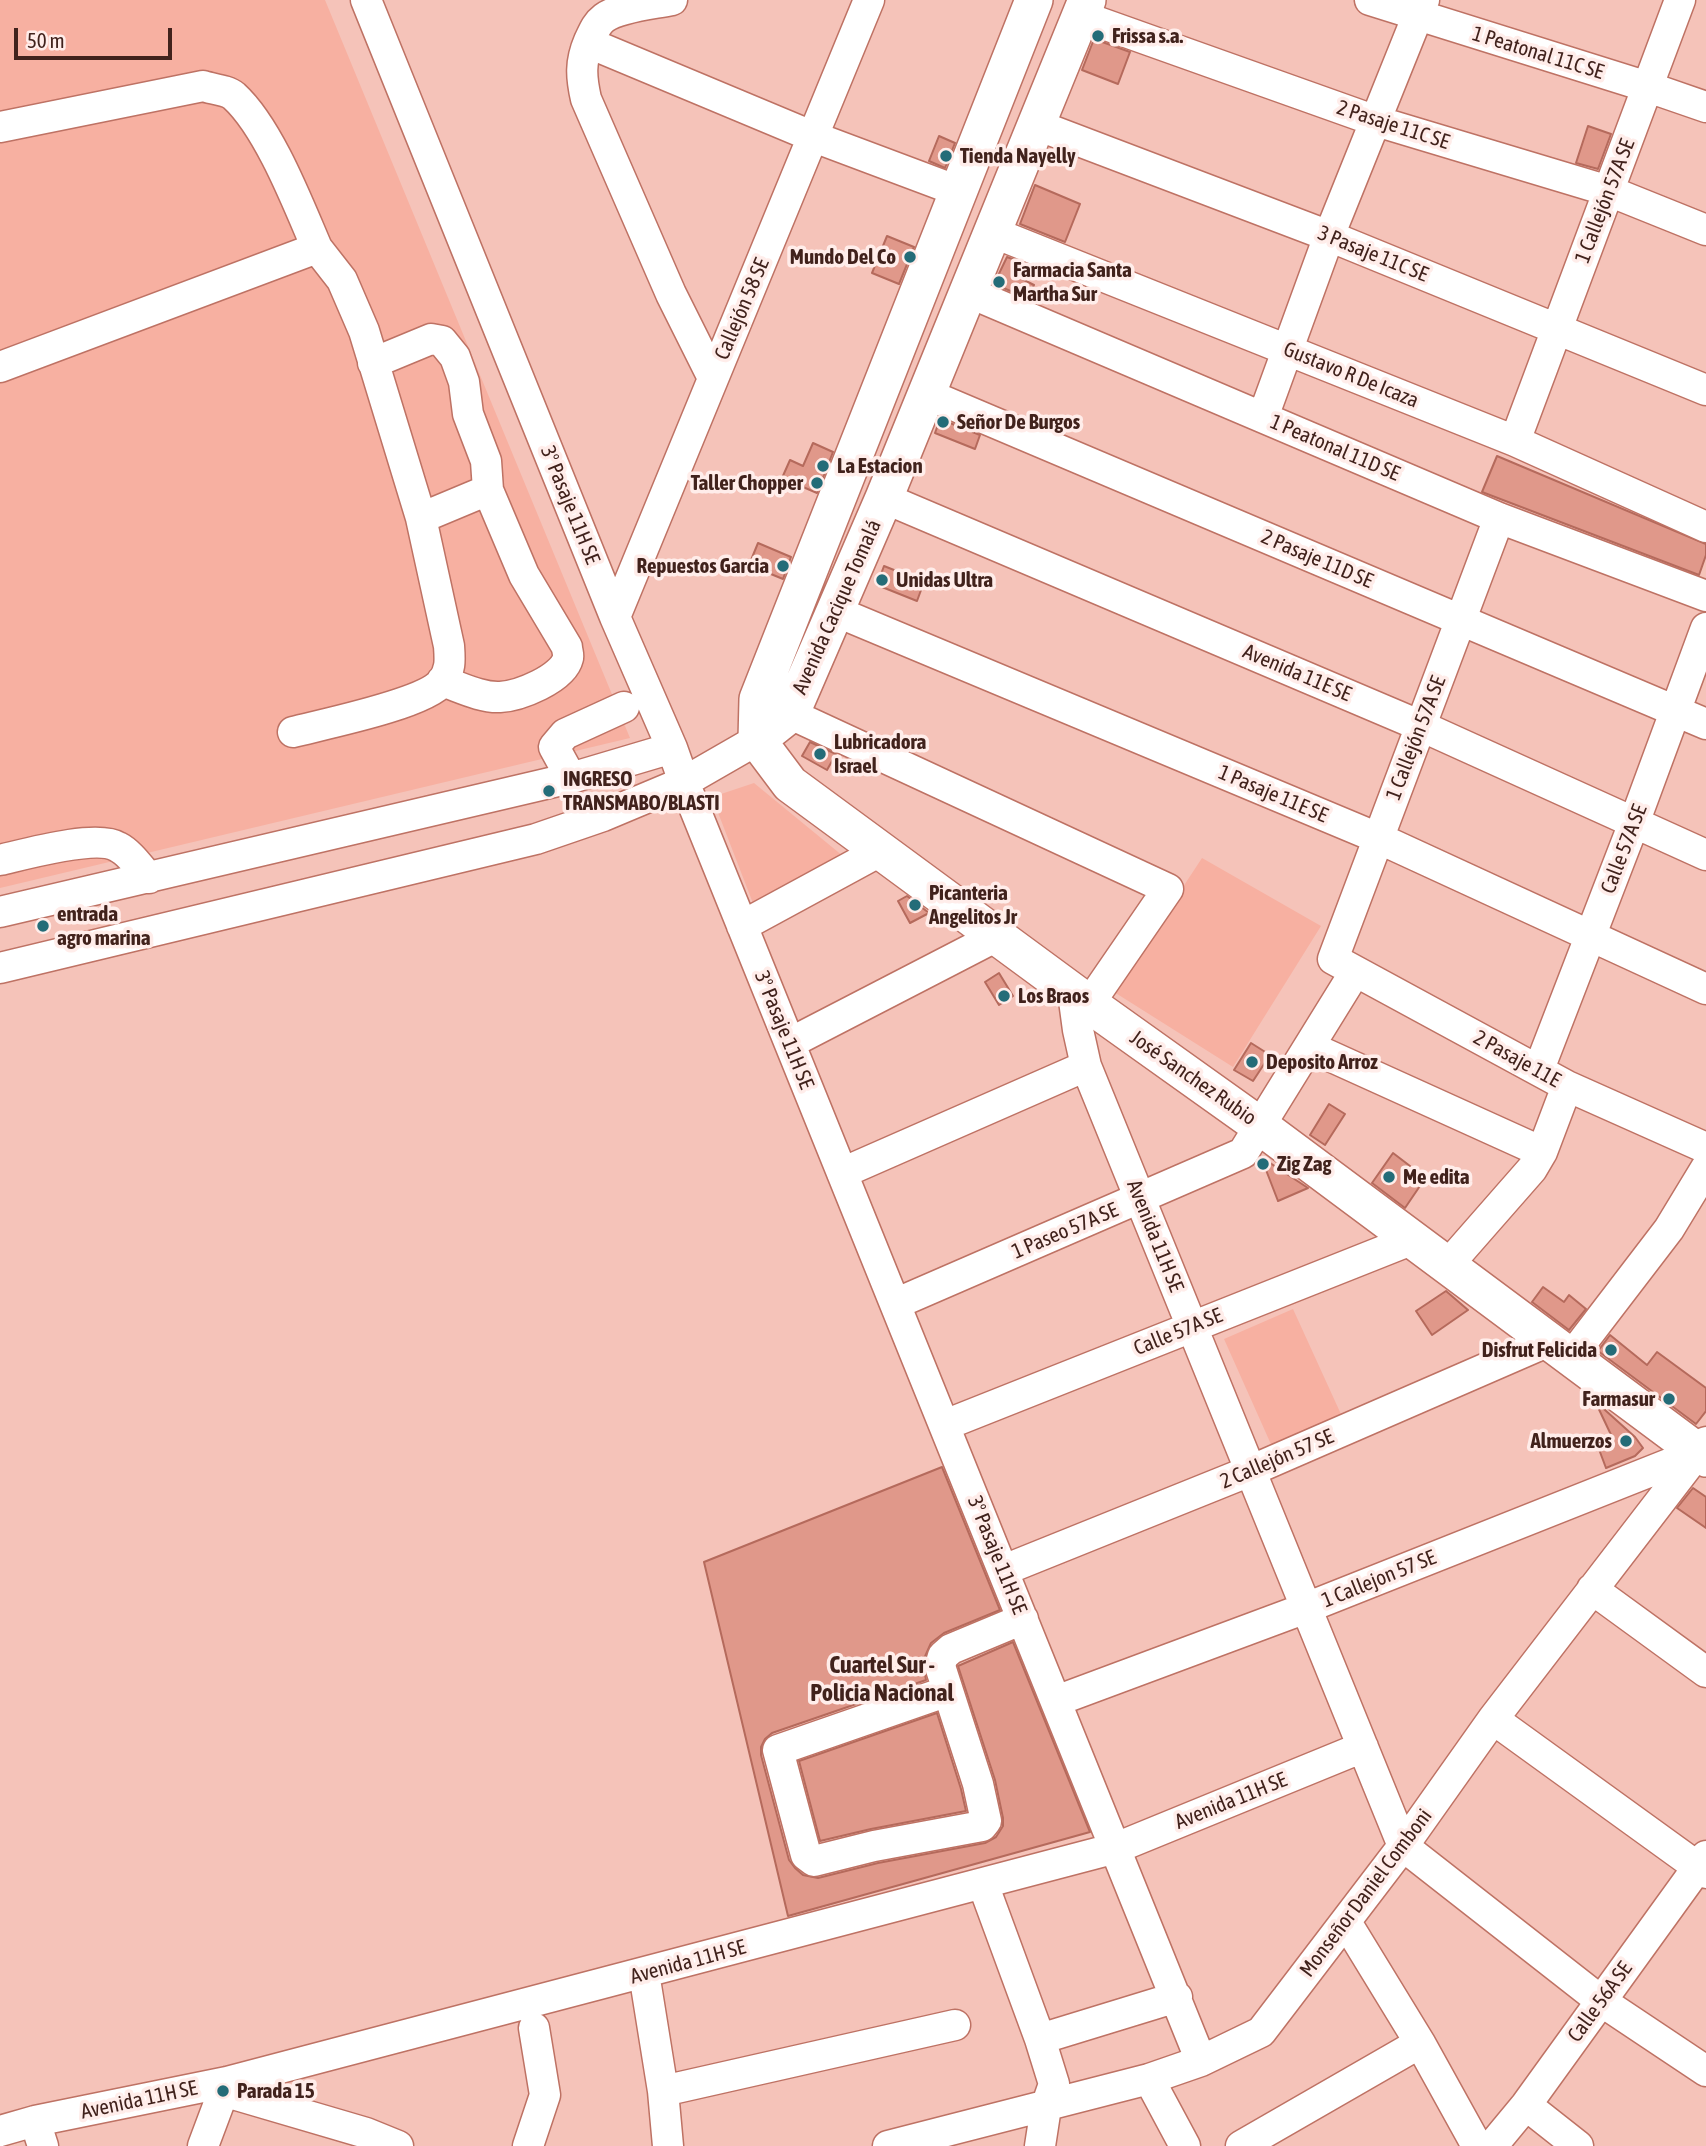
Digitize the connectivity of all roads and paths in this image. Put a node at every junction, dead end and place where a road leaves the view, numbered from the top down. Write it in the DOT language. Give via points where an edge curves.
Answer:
graph roads {
  1 [pos="366,0"];
  2 [pos="672,0"];
  3 [pos="869,0"];
  4 [pos="1034,0"];
  5 [pos="1370,0"];
  6 [pos="1680,0"];
  7 [pos="1084,8"];
  8 [pos="1421,8"];
  9 [pos="589,43"];
  10 [pos="1648,87"];
  11 [pos="1706,107"];
  12 [pos="1376,121"];
  13 [pos="1037,125"];
  14 [pos="0,127"];
  15 [pos="814,137"];
  16 [pos="958,191"];
  17 [pos="1609,191"];
  18 [pos="1706,230"];
  19 [pos="992,232"];
  20 [pos="1329,236"];
  21 [pos="317,248"];
  22 [pos="968,292"];
  23 [pos="1557,329"];
  24 [pos="1287,350"];
  25 [pos="373,363"];
  26 [pos="0,367"];
  27 [pos="713,378"];
  28 [pos="1706,390"];
  29 [pos="927,394"];
  30 [pos="1263,418"];
  31 [pos="1515,441"];
  32 [pos="488,489"];
  33 [pos="884,498"];
  34 [pos="1499,518"];
  35 [pos="421,519"];
  36 [pos="1706,527"];
  37 [pos="1706,596"];
  38 [pos="835,611"];
  39 [pos="615,617"];
  40 [pos="1460,620"];
  41 [pos="1706,628"];
  42 [pos="442,681"];
  43 [pos="774,706"];
  44 [pos="624,707"];
  45 [pos="1676,711"];
  46 [pos="1706,724"];
  47 [pos="1421,726"];
  48 [pos="293,732"];
  49 [pos="757,740"];
  50 [pos="672,748"];
  51 [pos="571,778"];
  52 [pos="684,782"];
  53 [pos="1634,823"];
  54 [pos="1377,838"];
  55 [pos="882,850"];
  56 [pos="1706,855"];
  57 [pos="0,860"];
  58 [pos="149,878"];
  59 [pos="0,912"];
  60 [pos="742,926"];
  61 [pos="997,936"];
  62 [pos="1591,936"];
  63 [pos="1344,966"];
  64 [pos="0,968"];
  65 [pos="1706,989"];
  66 [pos="1081,999"];
  67 [pos="790,1043"];
  68 [pos="1310,1047"];
  69 [pos="1086,1066"];
  70 [pos="1539,1069"];
  71 [pos="1567,1086"];
  72 [pos="1260,1126"];
  73 [pos="1706,1148"];
  74 [pos="1542,1152"];
  75 [pos="1706,1168"];
  76 [pos="842,1173"];
  77 [pos="1140,1200"];
  78 [pos="1412,1240"];
  79 [pos="1447,1265"];
  80 [pos="895,1304"];
  81 [pos="1192,1327"];
  82 [pos="1560,1349"];
  83 [pos="945,1425"];
  84 [pos="1704,1451"];
  85 [pos="1250,1471"];
  86 [pos="1003,1570"];
  87 [pos="1592,1589"];
  88 [pos="1306,1608"];
  89 [pos="1023,1619"];
  90 [pos="1706,1672"];
  91 [pos="948,1691"];
  92 [pos="1056,1701"];
  93 [pos="1493,1719"];
  94 [pos="1363,1747"];
  95 [pos="1403,1846"];
  96 [pos="1116,1848"];
  97 [pos="1703,1866"];
  98 [pos="983,1884"];
  99 [pos="1346,1922"];
  100 [pos="644,1973"];
  101 [pos="1177,1997"];
  102 [pos="1601,2001"];
  103 [pos="955,2025"];
  104 [pos="534,2028"];
  105 [pos="1040,2039"];
  106 [pos="1420,2043"];
  107 [pos="1201,2060"];
  108 [pos="1706,2071"];
  109 [pos="1149,2080"];
  110 [pos="225,2086"];
  111 [pos="663,2091"];
  112 [pos="1525,2105"];
  113 [pos="1046,2107"];
  114 [pos="0,2131"];
  115 [pos="39,2134"];
  116 [pos="931,2141"];
  117 [pos="385,2144"];
  118 [pos="203,2146"];
  119 [pos="528,2146"];
  120 [pos="668,2146"];
  121 [pos="888,2146"];
  122 [pos="1040,2146"];
  123 [pos="1185,2146"];
  124 [pos="1241,2146"];
  125 [pos="1477,2146"];
  126 [pos="1492,2146"];
  127 [pos="1578,2146"];
  1 -- 39 [label="street, 3° Pasaje 11H SE"];
  2 -- 9 [label="street" via="614,13 595,28"];
  3 -- 15 [label="street, Callejón 58 SE"];
  4 -- 16 [label="main road, Avenida Cacique Tomalá"];
  5 -- 8 [label="street, 1 Peatonal 11C SE"];
  6 -- 10 [label="street, 1 Callejón 57A SE"];
  7 -- 12 [label="street, 2 Pasaje 11C SE"];
  7 -- 13 [label="main road, Avenida Cacique Tomalá"];
  8 -- 10 [label="street, 1 Peatonal 11C SE"];
  8 -- 12 [label="street"];
  9 -- 15 [label="street"];
  9 -- 27 [label="street" via="580,69 586,99"];
  10 -- 11 [label="street, 1 Peatonal 11C SE"];
  10 -- 17 [label="street, 1 Callejón 57A SE"];
  12 -- 17 [label="street, 2 Pasaje 11C SE"];
  12 -- 20 [label="street"];
  13 -- 19 [label="main road, Avenida Cacique Tomalá"];
  13 -- 20 [label="street, 3 Pasaje 11C SE"];
  14 -- 21 [label="street" via="203,86 232,94 265,139"];
  15 -- 16 [label="street"];
  15 -- 27 [label="street, Callejón 58 SE"];
  16 -- 43 [label="main road, Avenida Cacique Tomalá"];
  17 -- 18 [label="street, 2 Pasaje 11C SE"];
  17 -- 23 [label="street, 1 Callejón 57A SE"];
  19 -- 22 [label="main road, Avenida Cacique Tomalá"];
  19 -- 24 [label="street, Gustavo R De Icaza"];
  20 -- 23 [label="street, 3 Pasaje 11C SE"];
  20 -- 24 [label="street"];
  21 -- 25 [label="street" via="341,280"];
  21 -- 26 [label="street"];
  22 -- 29 [label="main road, Avenida Cacique Tomalá"];
  22 -- 30 [label="street, 1 Peatonal 11D SE"];
  23 -- 28 [label="street, 3 Pasaje 11C SE"];
  23 -- 31 [label="street, 1 Callejón 57A SE"];
  24 -- 30 [label="street"];
  24 -- 31 [label="street, Gustavo R De Icaza"];
  25 -- 32 [label="street" via="431,339 442,341 455,357 464,382"];
  25 -- 35 [label="street"];
  27 -- 39 [label="street, Callejón 58 SE"];
  29 -- 33 [label="main road, Avenida Cacique Tomalá"];
  29 -- 40 [label="street, 2 Pasaje 11D SE"];
  30 -- 34 [label="street, 1 Peatonal 11D SE"];
  31 -- 36 [label="street, Gustavo R De Icaza"];
  32 -- 35 [label="street"];
  32 -- 42 [label="street" via="524,575 567,647 568,658 558,674 499,697"];
  33 -- 38 [label="main road, Avenida Cacique Tomalá"];
  33 -- 47 [label="street, Avenida 11E SE"];
  34 -- 37 [label="street, 1 Peatonal 11D SE"];
  34 -- 40 [label="street, 1 Callejón 57A SE"];
  35 -- 42 [label="street" via="449,646 451,665"];
  38 -- 43 [label="main road, Avenida Cacique Tomalá"];
  38 -- 54 [label="street, 1 Pasaje 11E SE"];
  39 -- 50 [label="street, 3° Pasaje 11H SE"];
  40 -- 45 [label="street, 2 Pasaje 11D SE"];
  40 -- 47 [label="street, 1 Callejón 57A SE"];
  41 -- 45 [label="street, Calle 57A SE"];
  42 -- 48 [label="street" via="408,701"];
  43 -- 49 [label="main road, Avenida Cacique Tomalá"];
  43 -- 66 [label="street" via="1168,889"];
  44 -- 51 [label="street" via="558,740 554,747"];
  45 -- 46 [label="street, 2 Pasaje 11D SE"];
  45 -- 53 [label="street, Calle 57A SE"];
  47 -- 53 [label="street, Avenida 11E SE"];
  47 -- 54 [label="street, 1 Callejón 57A SE"];
  49 -- 52 [label="street"];
  49 -- 55 [label="main road, José Sanchez Rubio" via="790,784"];
  50 -- 51 [label="street"];
  50 -- 52 [label="street, 3° Pasaje 11H SE"];
  51 -- 58 [label="street"];
  52 -- 60 [label="street, 3° Pasaje 11H SE"];
  52 -- 64 [label="street" via="536,839"];
  53 -- 56 [label="street, Avenida 11E SE"];
  53 -- 62 [label="street, Calle 57A SE"];
  54 -- 62 [label="street, 1 Pasaje 11E SE"];
  54 -- 63 [label="street, 1 Callejón 57A SE"];
  55 -- 60 [label="street"];
  55 -- 61 [label="main road, José Sanchez Rubio"];
  57 -- 58 [label="street" via="107,842 121,848"];
  58 -- 59 [label="street"];
  60 -- 67 [label="street, 3° Pasaje 11H SE"];
  61 -- 66 [label="main road, José Sanchez Rubio"];
  61 -- 67 [label="street"];
  62 -- 65 [label="street, 1 Pasaje 11E SE"];
  62 -- 70 [label="street, Calle 57A SE"];
  63 -- 68 [label="street, 1 Callejón 57A SE"];
  63 -- 70 [label="street, 2 Pasaje 11E"];
  66 -- 69 [label="street, Avenida 11H SE" via="1077,1030"];
  66 -- 72 [label="main road, José Sanchez Rubio"];
  67 -- 76 [label="street, 3° Pasaje 11H SE"];
  68 -- 72 [label="street, 1 Callejón 57A SE"];
  68 -- 74 [label="street"];
  69 -- 76 [label="street"];
  69 -- 77 [label="street, Avenida 11H SE"];
  70 -- 71 [label="street, 2 Pasaje 11E"];
  71 -- 73 [label="street, 2 Pasaje 11E"];
  71 -- 74 [label="street"];
  72 -- 77 [label="street, 1 Paseo 57A SE" via="1243,1153"];
  72 -- 78 [label="main road, José Sanchez Rubio"];
  74 -- 79 [label="street"];
  75 -- 82 [label="street, 2 Callejón 57 SE" via="1669,1229"];
  76 -- 80 [label="street, 3° Pasaje 11H SE"];
  77 -- 80 [label="street, 1 Paseo 57A SE"];
  77 -- 81 [label="street, Avenida 11H SE"];
  78 -- 79 [label="main road, José Sanchez Rubio"];
  78 -- 81 [label="street, Calle 57A SE"];
  79 -- 82 [label="main road, José Sanchez Rubio"];
  80 -- 83 [label="street, 3° Pasaje 11H SE"];
  81 -- 83 [label="street, Calle 57A SE"];
  81 -- 85 [label="street, Avenida 11H SE"];
  82 -- 84 [label="main road, José Sanchez Rubio"];
  82 -- 85 [label="street, 2 Callejón 57 SE"];
  83 -- 86 [label="street, 3° Pasaje 11H SE"];
  84 -- 87 [label="street, Monseñor Daniel Comboni"];
  84 -- 88 [label="street, 1 Callejon 57 SE"];
  85 -- 86 [label="street, 2 Callejón 57 SE"];
  85 -- 88 [label="street, Avenida 11H SE"];
  86 -- 89 [label="street, 3° Pasaje 11H SE"];
  87 -- 90 [label="street"];
  87 -- 93 [label="street, Monseñor Daniel Comboni"];
  88 -- 92 [label="street, 1 Callejon 57 SE"];
  88 -- 94 [label="street, Avenida 11H SE"];
  89 -- 91 [label="street" via="943,1656 940,1666"];
  89 -- 92 [label="street, 3° Pasaje 11H SE"];
  91 -- 91 [label="street" via="978,1784 986,1821 982,1826 814,1861 806,1855 778,1750"];
  92 -- 96 [label="street, 3° Pasaje 11H SE"];
  93 -- 95 [label="street, Monseñor Daniel Comboni"];
  93 -- 97 [label="street"];
  94 -- 95 [label="street, Avenida 11H SE"];
  94 -- 96 [label="street, Avenida 11H SE"];
  95 -- 99 [label="street, Monseñor Daniel Comboni"];
  95 -- 102 [label="street, Avenida 11H SE"];
  96 -- 98 [label="street, Avenida 11H SE"];
  96 -- 101 [label="street, 3° Pasaje 11H SE"];
  97 -- 102 [label="street, Calle 56A SE"];
  98 -- 100 [label="street, Avenida 11H SE"];
  98 -- 105 [label="street"];
  99 -- 106 [label="street"];
  99 -- 107 [label="street, Monseñor Daniel Comboni" via="1261,2032"];
  100 -- 110 [label="street, Avenida 11H SE"];
  100 -- 111 [label="street"];
  101 -- 105 [label="street"];
  101 -- 107 [label="street, 3° Pasaje 11H SE"];
  102 -- 108 [label="street, Avenida 11H SE"];
  102 -- 112 [label="street, Calle 56A SE"];
  103 -- 111 [label="street"];
  104 -- 119 [label="street" via="545,2095"];
  105 -- 113 [label="street" via="1054,2084"];
  106 -- 124 [label="street"];
  106 -- 125 [label="street"];
  107 -- 109 [label="street, Monseñor Daniel Comboni"];
  109 -- 113 [label="street, Monseñor Daniel Comboni"];
  109 -- 123 [label="street"];
  110 -- 115 [label="street, Avenida 11H SE"];
  110 -- 117 [label="street"];
  110 -- 118 [label="street"];
  111 -- 120 [label="street"];
  112 -- 126 [label="street, Calle 56A SE"];
  112 -- 127 [label="street"];
  113 -- 116 [label="street, Monseñor Daniel Comboni"];
  113 -- 122 [label="street"];
  114 -- 115 [label="street, Avenida 11H SE"];
  116 -- 121 [label="street, Monseñor Daniel Comboni"];
}
